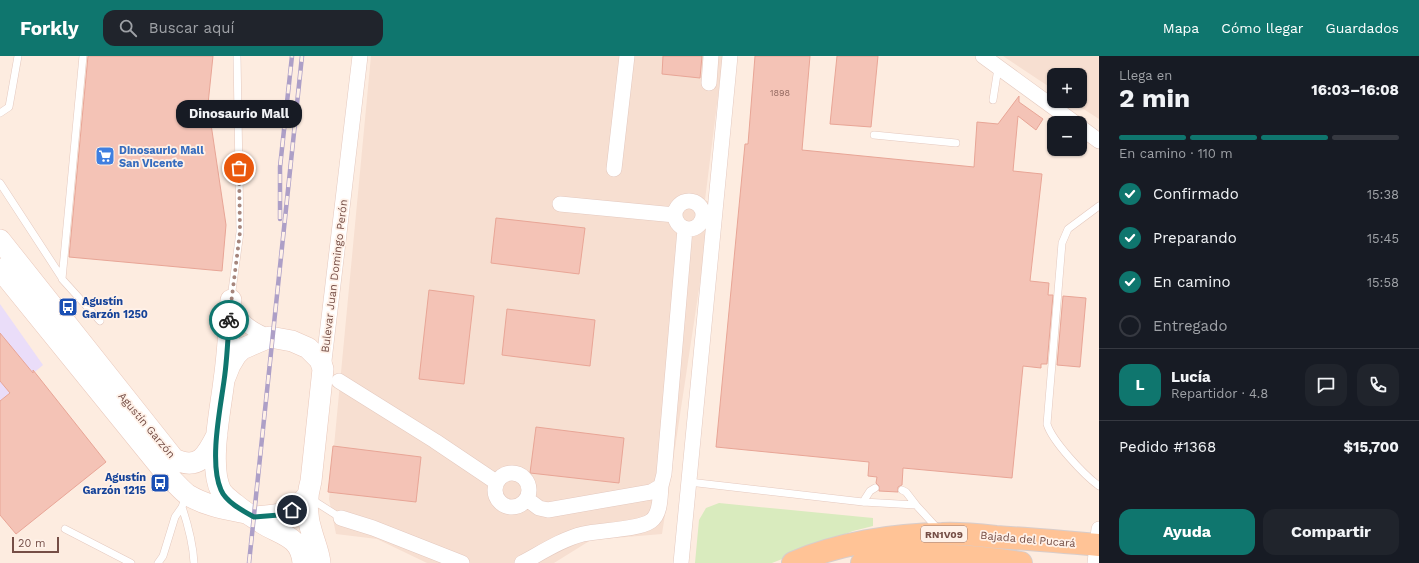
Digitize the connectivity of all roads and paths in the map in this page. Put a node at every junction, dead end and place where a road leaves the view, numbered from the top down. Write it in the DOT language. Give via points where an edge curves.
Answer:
graph roads {
  1 [pos="18,56"];
  2 [pos="83,56"];
  3 [pos="238,56"];
  4 [pos="360,56"];
  5 [pos="627,56"];
  6 [pos="711,56"];
  7 [pos="730,56"];
  8 [pos="983,56"];
  9 [pos="998,67"];
  10 [pos="709,83"];
  11 [pos="993,100"];
  12 [pos="0,113"];
  13 [pos="1065,116"];
  14 [pos="1087,132"];
  15 [pos="874,135"];
  16 [pos="1099,140"];
  17 [pos="956,143"];
  18 [pos="614,169"];
  19 [pos="0,183"];
  20 [pos="560,204"];
  21 [pos="1099,206"];
  22 [pos="674,215"];
  23 [pos="685,229"];
  24 [pos="0,240"];
  25 [pos="0,268"];
  26 [pos="62,278"];
  27 [pos="231,300"];
  28 [pos="100,321"];
  29 [pos="270,337"];
  30 [pos="331,375"];
  31 [pos="224,380"];
  32 [pos="217,434"];
  33 [pos="496,482"];
  34 [pos="689,482"];
  35 [pos="661,486"];
  36 [pos="1099,486"];
  37 [pos="875,488"];
  38 [pos="902,490"];
  39 [pos="307,496"];
  40 [pos="527,499"];
  41 [pos="185,500"];
  42 [pos="863,502"];
  43 [pos="916,505"];
  44 [pos="250,515"];
  45 [pos="341,518"];
  46 [pos="65,529"];
  47 [pos="943,533"];
  48 [pos="1098,545"];
  49 [pos="1021,555"];
  50 [pos="942,560"];
  51 [pos="131,563"];
  52 [pos="158,563"];
  53 [pos="194,563"];
  54 [pos="303,563"];
  55 [pos="320,563"];
  56 [pos="462,563"];
  57 [pos="522,563"];
  58 [pos="681,563"];
  59 [pos="793,563"];
  60 [pos="862,563"];
  1 -- 12 [label="lane" via="9,107"];
  2 -- 26 [label="lane"];
  3 -- 27 [label="lane" via="240,232"];
  4 -- 30 [label="street, Bulevar Juan Domingo Perón"];
  5 -- 18 [label="street"];
  6 -- 10 [label="street"];
  7 -- 34 [label="street"];
  8 -- 9 [label="street"];
  9 -- 11 [label="lane"];
  9 -- 13 [label="street"];
  14 -- 16 [label="street"];
  15 -- 17 [label="lane"];
  19 -- 26 [label="lane"];
  20 -- 22 [label="street"];
  21 -- 36 [label="lane" via="1068,229 1062,243 1046,424 1052,437"];
  22 -- 23 [label="street" via="677,224"];
  22 -- 23 [label="street" via="681,203 690,201 698,205 702,213 701,222 694,228"];
  23 -- 35 [label="street"];
  24 -- 32 [label="main road, Agustín Garzón" via="174,459 190,464 196,462 208,453"];
  25 -- 41 [label="main road, Agustín Garzón"];
  26 -- 28 [label="lane"];
  27 -- 29 [label="street" via="234,310 244,323"];
  27 -- 31 [label="main road"];
  29 -- 30 [label="main road" via="292,341 308,348 315,353"];
  29 -- 31 [label="main road" via="242,349 230,365"];
  30 -- 33 [label="street"];
  30 -- 39 [label="main road, Bulevar Juan Domingo Perón"];
  31 -- 32 [label="main road"];
  32 -- 44 [label="main road" via="216,476 219,485 228,499"];
  33 -- 40 [label="street" via="497,499 506,507 518,507"];
  33 -- 40 [label="street" via="504,474 520,475 528,483"];
  34 -- 42 [label="lane"];
  34 -- 58 [label="street"];
  35 -- 40 [label="street" via="651,492 548,510 539,508"];
  35 -- 57 [label="street" via="658,512 652,520 642,525 583,534"];
  37 -- 42 [label="lane"];
  38 -- 43 [label="lane"];
  39 -- 44 [label="main road" via="301,504 287,513"];
  39 -- 45 [label="lane"];
  39 -- 55 [label="main road, Bulevar Juan Domingo Perón" via="309,524 320,555"];
  41 -- 44 [label="main road, Agustín Garzón" via="200,501"];
  41 -- 52 [label="lane" via="175,517 163,556"];
  41 -- 53 [label="lane"];
  42 -- 43 [label="lane"];
  43 -- 47 [label="lane"];
  44 -- 54 [label="main road" via="292,539"];
  45 -- 56 [label="street"];
  46 -- 51 [label="lane"];
  47 -- 49 [label="main road, Bajada del Pucará / RN1V09"];
  47 -- 59 [label="main road, Bajada del Pucará / RN1V09" via="872,541 820,553"];
  48 -- 49 [label="main road, Bajada del Pucará / RN1V09"];
  49 -- 50 [label="main road, Bajada del Pucará / RN1V09" via="997,560"];
  50 -- 60 [label="main road, Bajada del Pucará / RN1V09" via="900,556"];
}
